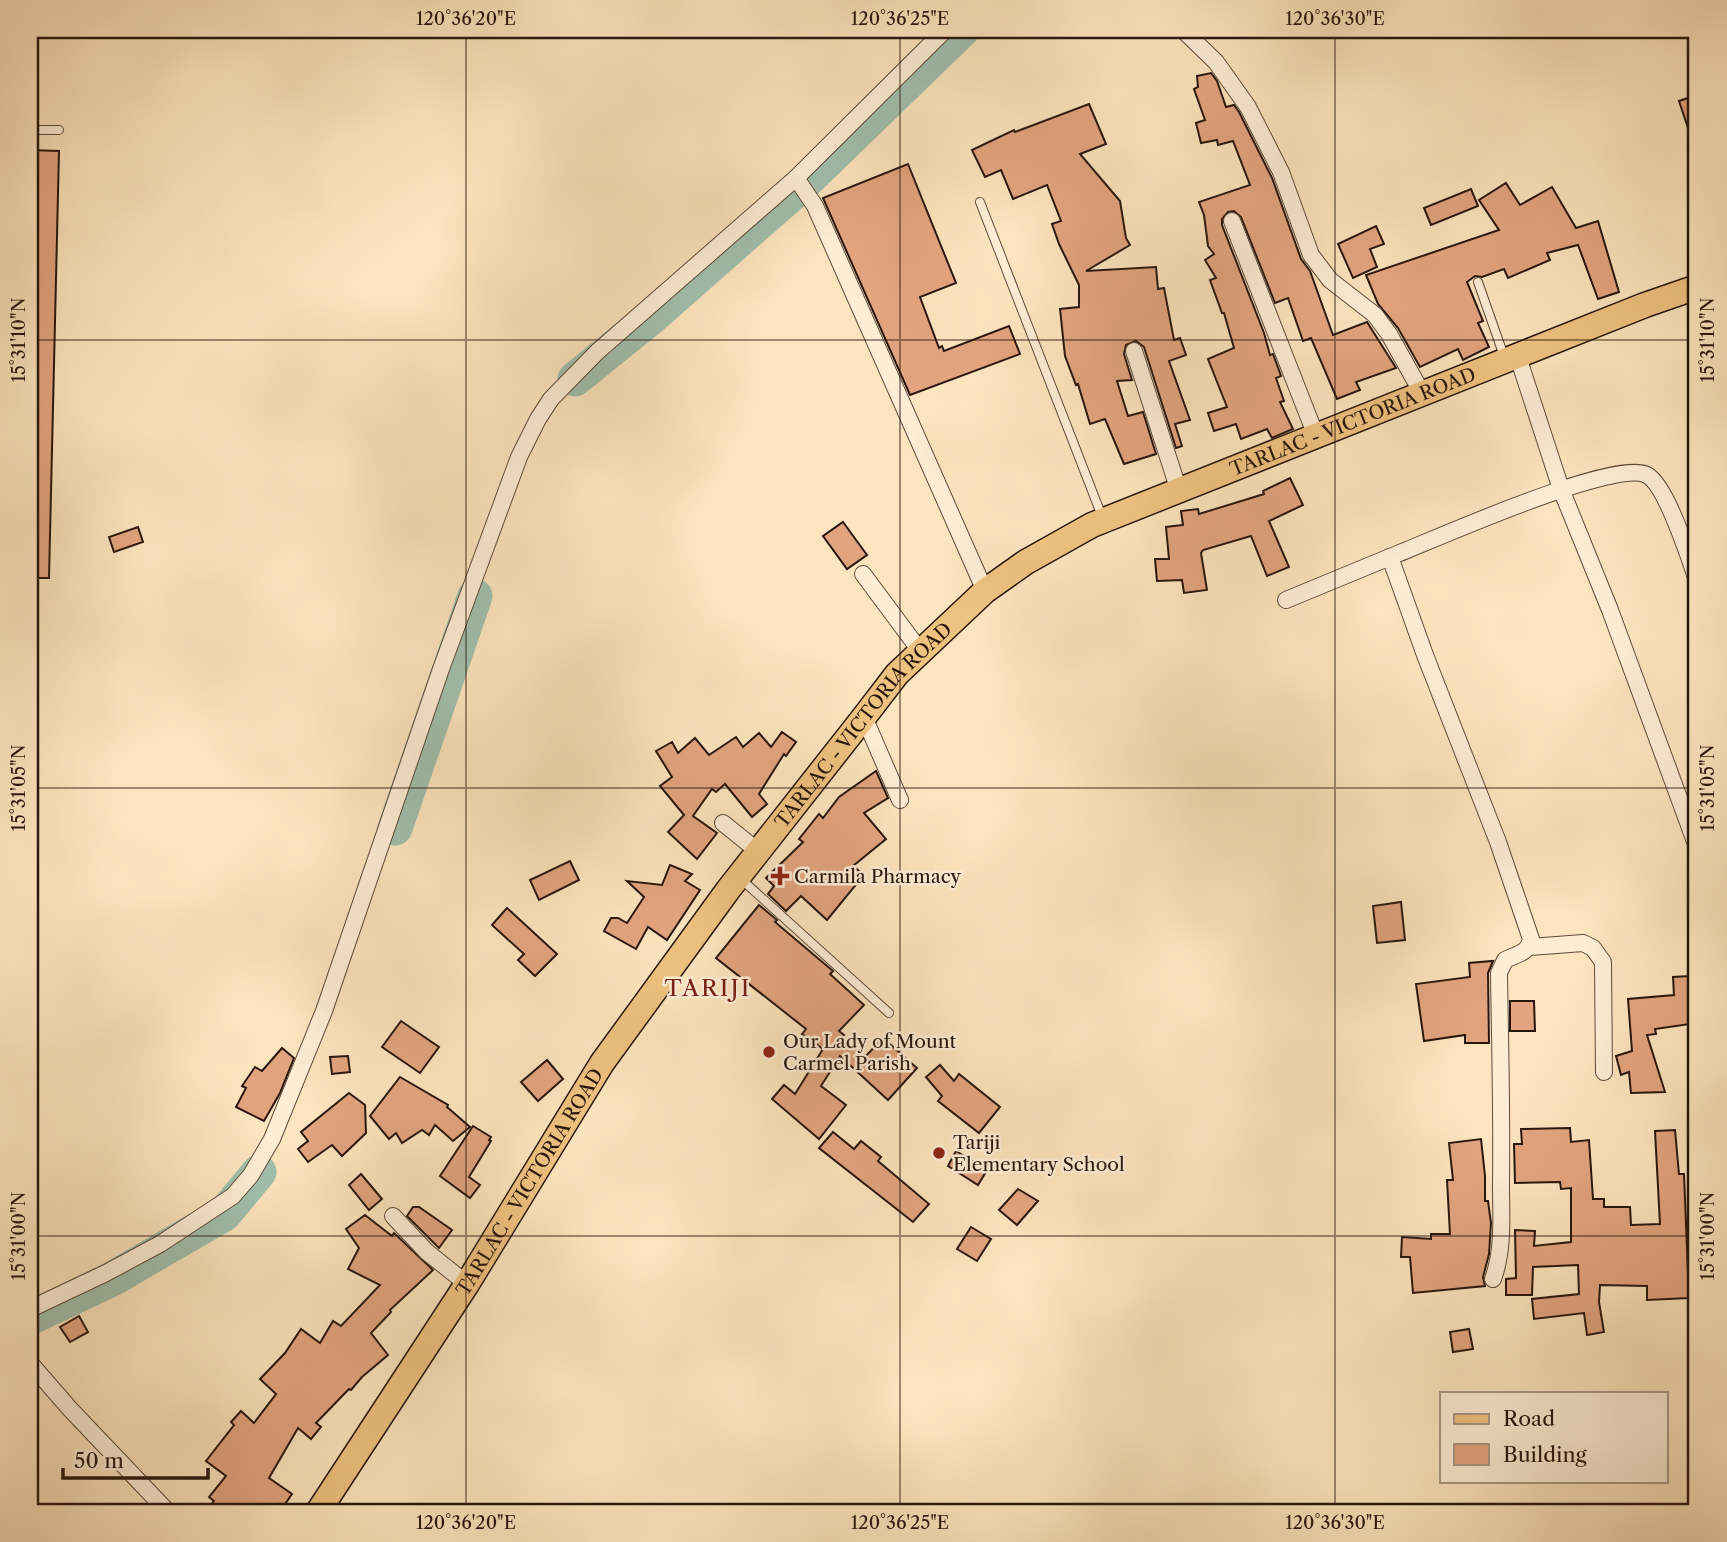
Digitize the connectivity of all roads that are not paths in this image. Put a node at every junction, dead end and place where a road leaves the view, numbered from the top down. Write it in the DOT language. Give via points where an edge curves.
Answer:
graph roads {
  1 [pos="945,30"];
  2 [pos="1183,30"];
  3 [pos="30,130"];
  4 [pos="59,130"];
  5 [pos="796,180"];
  6 [pos="980,202"];
  7 [pos="1232,221"];
  8 [pos="1478,282"];
  9 [pos="1697,287"];
  10 [pos="1134,351"];
  11 [pos="1512,360"];
  12 [pos="1422,393"];
  13 [pos="1316,436"];
  14 [pos="1561,489"];
  15 [pos="1179,491"];
  16 [pos="1104,520"];
  17 [pos="1390,557"];
  18 [pos="863,574"];
  19 [pos="1697,580"];
  20 [pos="985,590"];
  21 [pos="1286,600"];
  22 [pos="920,652"];
  23 [pos="864,717"];
  24 [pos="901,800"];
  25 [pos="723,823"];
  26 [pos="1697,847"];
  27 [pos="758,852"];
  28 [pos="739,877"];
  29 [pos="1530,947"];
  30 [pos="889,1013"];
  31 [pos="1604,1072"];
  32 [pos="393,1216"];
  33 [pos="1493,1279"];
  34 [pos="467,1284"];
  35 [pos="30,1309"];
  36 [pos="30,1363"];
  37 [pos="168,1512"];
  38 [pos="318,1512"];
  1 -- 5 [label="street"];
  2 -- 12 [label="street" via="1216,61 1248,107 1281,172 1311,255 1330,280 1375,315"];
  3 -- 4 [label="lane"];
  5 -- 20 [label="street" via="815,206"];
  5 -- 35 [label="street" via="597,352 538,419 519,457 441,668 324,1012 272,1139 251,1175 233,1196 160,1244"];
  6 -- 16 [label="lane"];
  7 -- 13 [label="street"];
  8 -- 11 [label="lane"];
  9 -- 11 [label="main road, TARLAC - VICTORIA ROAD"];
  10 -- 15 [label="street"];
  11 -- 12 [label="main road, TARLAC - VICTORIA ROAD"];
  11 -- 14 [label="street"];
  12 -- 13 [label="main road, TARLAC - VICTORIA ROAD"];
  13 -- 15 [label="main road, TARLAC - VICTORIA ROAD"];
  14 -- 17 [label="street"];
  14 -- 19 [label="street" via="1620,474 1648,476 1659,486"];
  14 -- 26 [label="street"];
  15 -- 16 [label="main road, TARLAC - VICTORIA ROAD"];
  16 -- 20 [label="main road, TARLAC - VICTORIA ROAD"];
  17 -- 21 [label="street"];
  17 -- 29 [label="street" via="1530,928"];
  18 -- 22 [label="street"];
  20 -- 22 [label="main road, TARLAC - VICTORIA ROAD"];
  22 -- 23 [label="main road, TARLAC - VICTORIA ROAD"];
  23 -- 24 [label="street"];
  23 -- 27 [label="main road, TARLAC - VICTORIA ROAD"];
  25 -- 27 [label="street"];
  27 -- 28 [label="main road, TARLAC - VICTORIA ROAD"];
  28 -- 30 [label="lane"];
  28 -- 34 [label="main road, TARLAC - VICTORIA ROAD" via="602,1063"];
  29 -- 31 [label="street" via="1583,943 1603,962"];
  29 -- 33 [label="street" via="1505,960 1499,973 1502,1142 1500,1240"];
  32 -- 34 [label="street" via="427,1252"];
  34 -- 38 [label="main road, TARLAC - VICTORIA ROAD"];
  36 -- 37 [label="street"];
}
